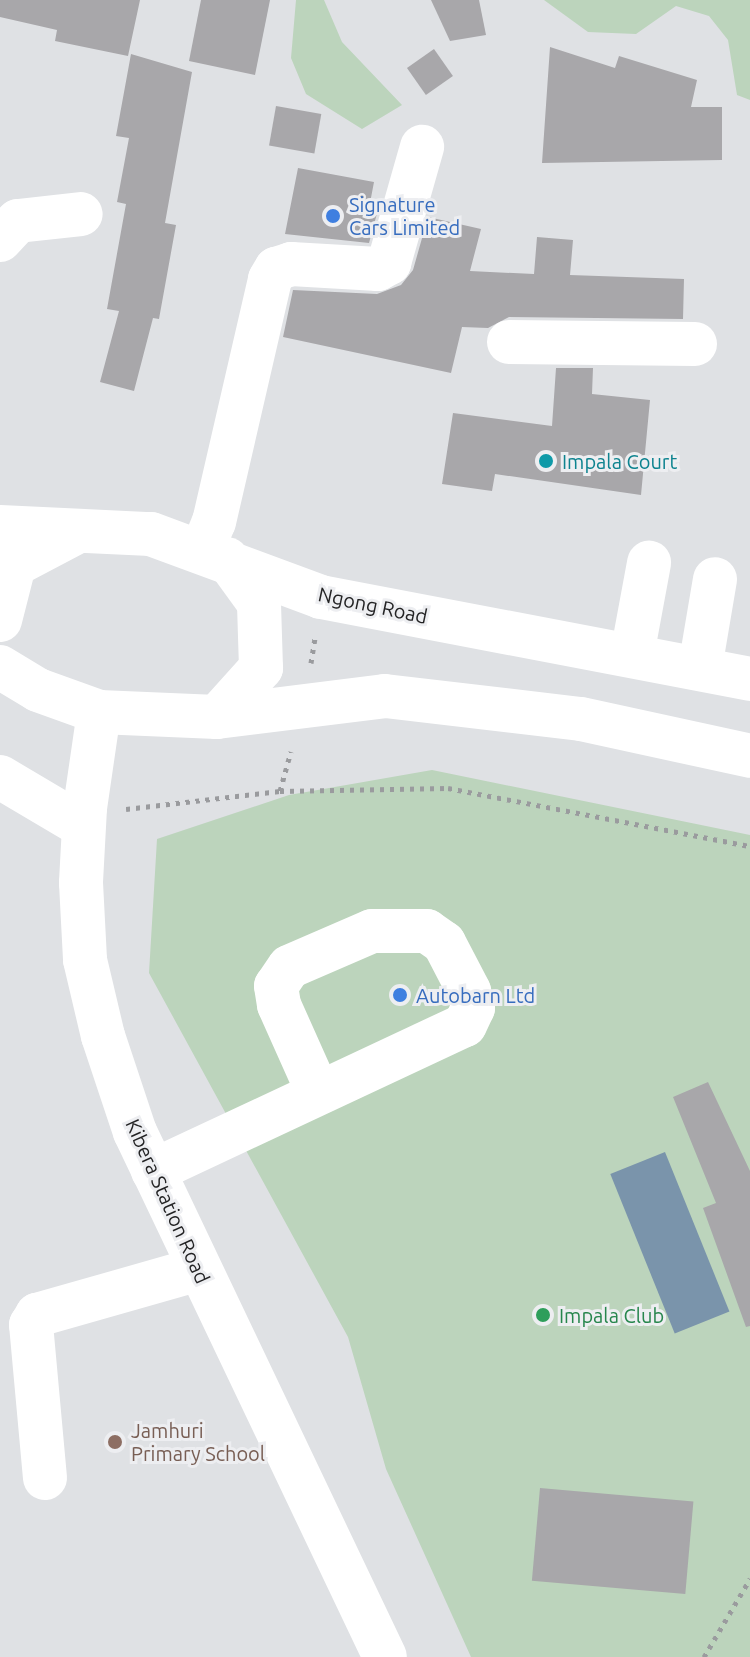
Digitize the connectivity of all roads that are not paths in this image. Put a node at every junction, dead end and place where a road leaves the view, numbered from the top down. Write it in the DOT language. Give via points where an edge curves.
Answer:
graph roads {
  1 [pos="422,147"];
  2 [pos="81,214"];
  3 [pos="0,240"];
  4 [pos="509,342"];
  5 [pos="695,344"];
  6 [pos="0,527"];
  7 [pos="73,534"];
  8 [pos="214,555"];
  9 [pos="649,563"];
  10 [pos="715,579"];
  11 [pos="0,620"];
  12 [pos="0,632"];
  13 [pos="632,655"];
  14 [pos="0,667"];
  15 [pos="700,668"];
  16 [pos="750,679"];
  17 [pos="38,690"];
  18 [pos="99,712"];
  19 [pos="217,717"];
  20 [pos="750,756"];
  21 [pos="0,777"];
  22 [pos="84,817"];
  23 [pos="317,1090"];
  24 [pos="153,1171"];
  25 [pos="199,1269"];
  26 [pos="45,1478"];
  27 [pos="385,1657"];
  1 -- 8 [label="main road" via="389,263 378,269 291,264 276,269 270,279 214,522"];
  2 -- 3 [label="main road" via="18,221"];
  4 -- 5 [label="main road"];
  6 -- 7 [label="main road, Ngong Road"];
  7 -- 8 [label="main road, Ngong Road" via="151,534"];
  7 -- 11 [label="main road" via="14,565"];
  8 -- 13 [label="main road, Ngong Road" via="321,597"];
  8 -- 19 [label="main road" via="259,603 261,668"];
  9 -- 13 [label="main road"];
  10 -- 15 [label="main road"];
  12 -- 17 [label="main road"];
  13 -- 15 [label="main road, Ngong Road"];
  14 -- 17 [label="main road"];
  15 -- 16 [label="main road, Ngong Road"];
  17 -- 18 [label="main road"];
  18 -- 19 [label="main road"];
  18 -- 22 [label="main road, Kibera Station Road"];
  19 -- 20 [label="main road" via="385,696 581,719"];
  21 -- 22 [label="main road"];
  22 -- 24 [label="main road, Kibera Station Road" via="81,926 91,994 135,1132"];
  23 -- 23 [label="main road" via="465,1025 473,1008 469,991 444,943 427,931 372,931 289,967 276,986 279,1005"];
  23 -- 24 [label="main road"];
  24 -- 25 [label="main road, Kibera Station Road"];
  25 -- 26 [label="main road" via="49,1307 37,1315 31,1325"];
  25 -- 27 [label="main road, Kibera Station Road"];
}
